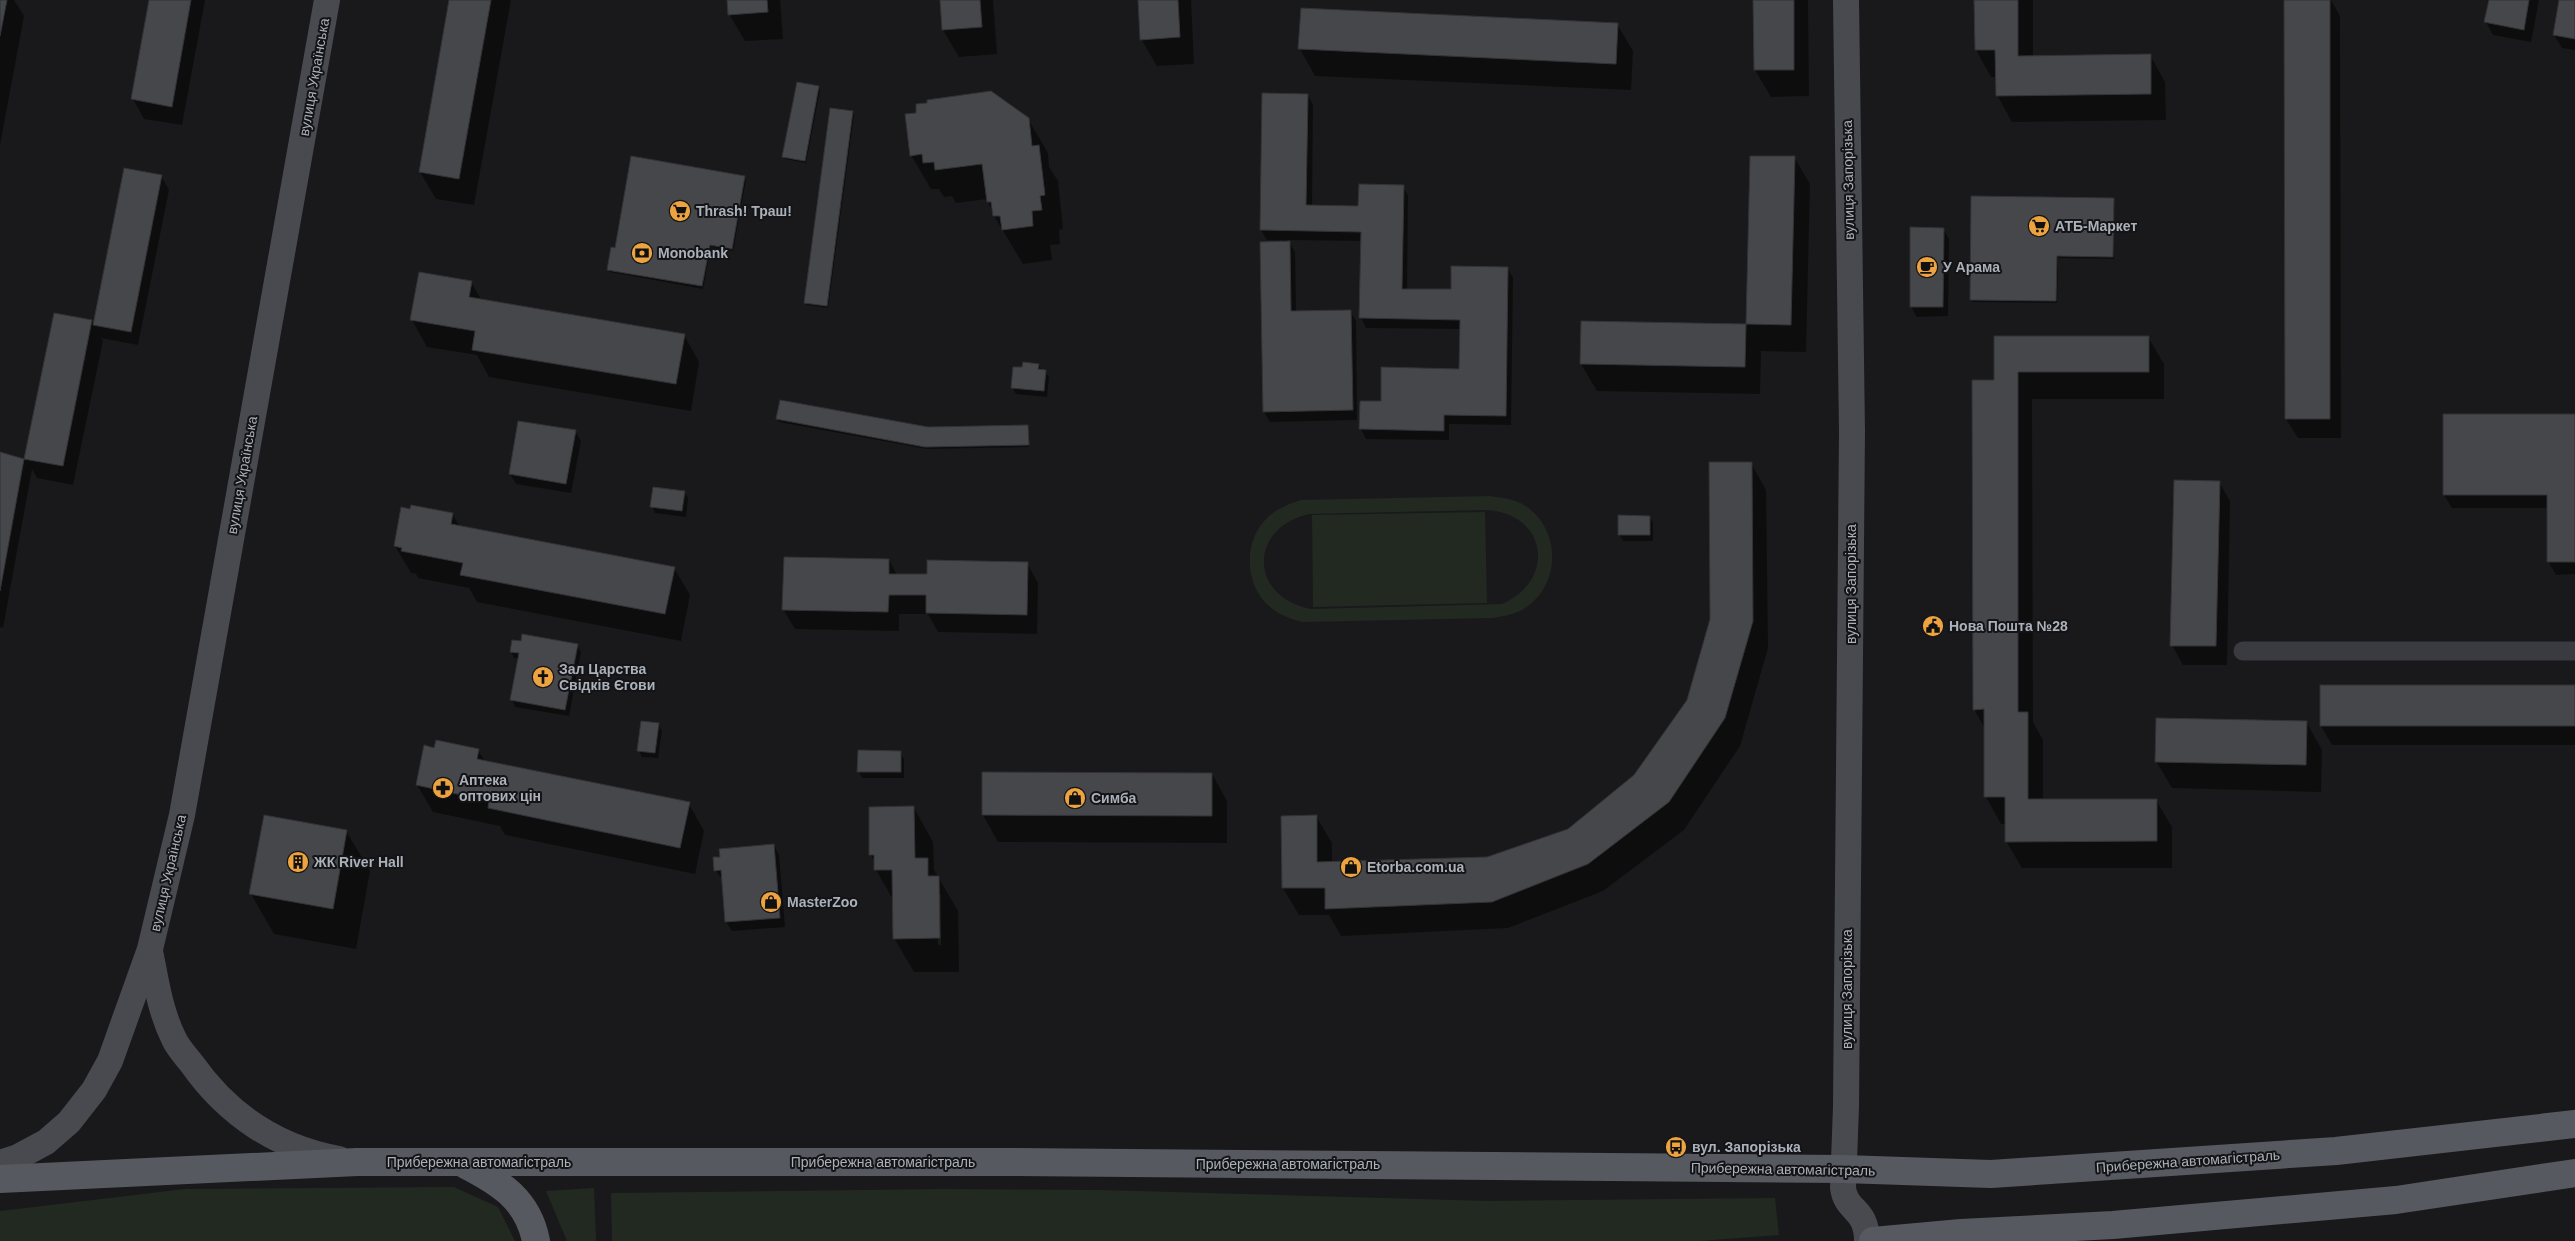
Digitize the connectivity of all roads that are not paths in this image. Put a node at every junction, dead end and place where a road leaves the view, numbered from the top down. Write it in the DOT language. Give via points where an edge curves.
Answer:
graph roads {
  1 [pos="327,0"];
  2 [pos="1846,0"];
  3 [pos="2243,651"];
  4 [pos="2575,651"];
  5 [pos="150,949"];
  6 [pos="2575,1124"];
  7 [pos="0,1162"];
  8 [pos="358,1162"];
  9 [pos="463,1163"];
  10 [pos="1844,1169"];
  11 [pos="2575,1173"];
  12 [pos="0,1179"];
  13 [pos="536,1241"];
  14 [pos="1867,1241"];
  15 [pos="1873,1241"];
  1 -- 5 [label="main road, вулиця Українська" via="182,815"];
  2 -- 10 [label="main road, вулиця Запорізька" via="1852,431"];
  3 -- 4 [label="street"];
  5 -- 7 [label="main road, вулиця Українська" via="110,1061 94,1090 69,1122 46,1142 18,1157"];
  5 -- 8 [label="main road, вулиця Українська" via="161,1006 174,1041 222,1101 253,1126 286,1144 319,1155"];
  6 -- 10 [label="main road, Прибережна автомагістраль" via="2336,1151 1991,1174"];
  8 -- 9 [label="main road, Прибережна автомагістраль"];
  8 -- 12 [label="main road, Прибережна автомагістраль"];
  9 -- 10 [label="main road, Прибережна автомагістраль" via="1013,1162"];
  9 -- 13 [label="main road" via="498,1181 523,1206"];
  10 -- 14 [label="main road, вулиця Запорізька" via="1844,1193 1847,1201 1863,1217"];
  11 -- 15 [label="main road" via="2396,1200 2113,1226"];
}
